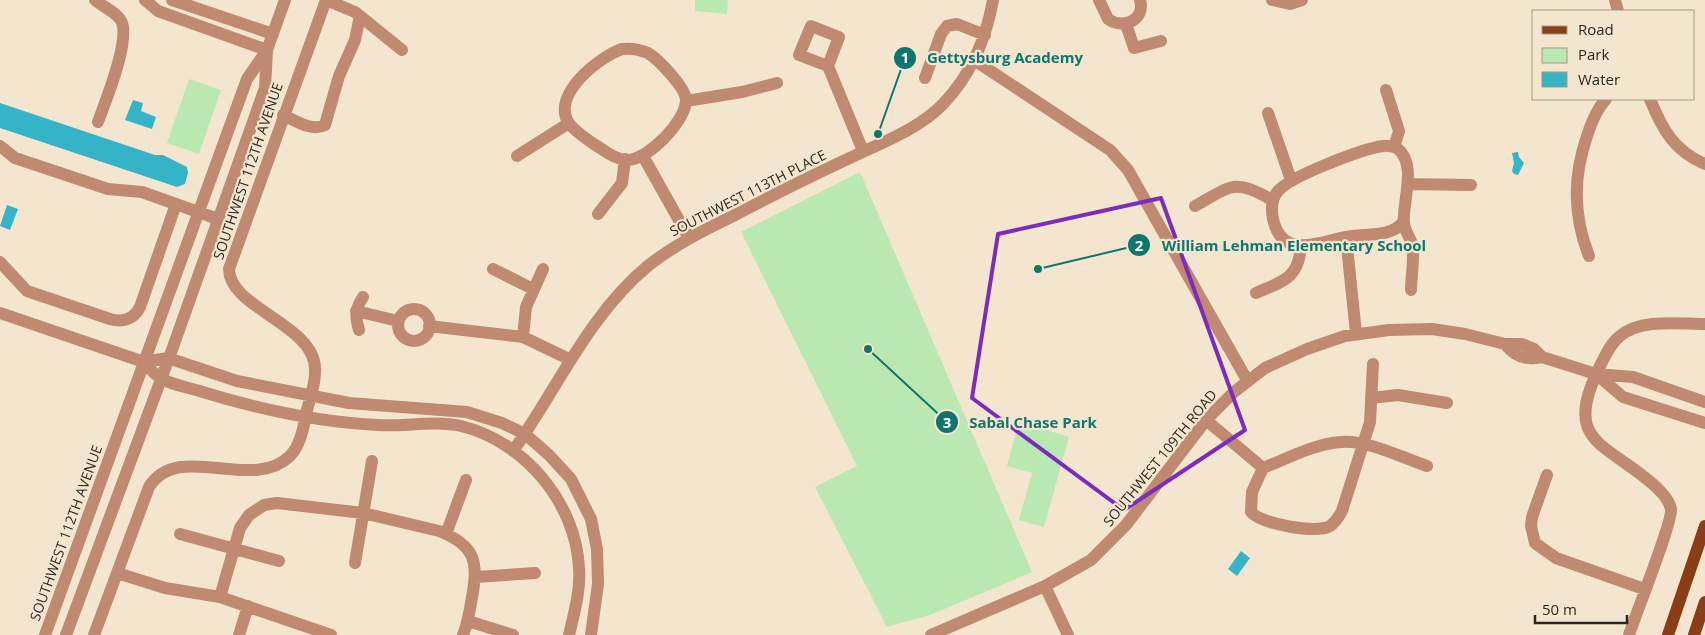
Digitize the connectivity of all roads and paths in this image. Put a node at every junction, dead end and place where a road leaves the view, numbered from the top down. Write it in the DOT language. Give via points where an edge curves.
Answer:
graph roads {
  1 [pos="95,0"];
  2 [pos="145,0"];
  3 [pos="172,0"];
  4 [pos="285,0"];
  5 [pos="326,0"];
  6 [pos="993,0"];
  7 [pos="1099,0"];
  8 [pos="1140,0"];
  9 [pos="1272,0"];
  10 [pos="1302,0"];
  11 [pos="360,16"];
  12 [pos="1126,24"];
  13 [pos="273,34"];
  14 [pos="985,35"];
  15 [pos="1161,41"];
  16 [pos="267,50"];
  17 [pos="402,50"];
  18 [pos="974,60"];
  19 [pos="828,66"];
  20 [pos="924,78"];
  21 [pos="777,83"];
  22 [pos="1386,90"];
  23 [pos="1605,100"];
  24 [pos="1650,100"];
  25 [pos="686,101"];
  26 [pos="1268,113"];
  27 [pos="283,116"];
  28 [pos="98,122"];
  29 [pos="569,123"];
  30 [pos="0,146"];
  31 [pos="1394,147"];
  32 [pos="864,151"];
  33 [pos="517,156"];
  34 [pos="643,156"];
  35 [pos="625,160"];
  36 [pos="1705,164"];
  37 [pos="1292,180"];
  38 [pos="1408,184"];
  39 [pos="1471,185"];
  40 [pos="1272,200"];
  41 [pos="176,204"];
  42 [pos="1195,206"];
  43 [pos="198,212"];
  44 [pos="598,214"];
  45 [pos="218,219"];
  46 [pos="1404,222"];
  47 [pos="1346,236"];
  48 [pos="689,238"];
  49 [pos="1302,245"];
  50 [pos="1589,256"];
  51 [pos="0,262"];
  52 [pos="493,269"];
  53 [pos="542,269"];
  54 [pos="533,289"];
  55 [pos="1411,290"];
  56 [pos="1256,293"];
  57 [pos="363,297"];
  58 [pos="356,310"];
  59 [pos="0,313"];
  60 [pos="398,321"];
  61 [pos="1705,324"];
  62 [pos="430,326"];
  63 [pos="359,330"];
  64 [pos="1356,333"];
  65 [pos="522,337"];
  66 [pos="168,358"];
  67 [pos="571,360"];
  68 [pos="144,362"];
  69 [pos="1373,364"];
  70 [pos="1596,374"];
  71 [pos="160,378"];
  72 [pos="1247,380"];
  73 [pos="311,396"];
  74 [pos="1371,398"];
  75 [pos="1705,402"];
  76 [pos="1447,403"];
  77 [pos="306,416"];
  78 [pos="1206,420"];
  79 [pos="1705,423"];
  80 [pos="525,434"];
  81 [pos="1364,444"];
  82 [pos="513,450"];
  83 [pos="372,461"];
  84 [pos="1427,466"];
  85 [pos="1263,468"];
  86 [pos="1547,475"];
  87 [pos="466,480"];
  88 [pos="363,513"];
  89 [pos="1705,526"];
  90 [pos="180,534"];
  91 [pos="446,534"];
  92 [pos="78,545"];
  93 [pos="234,549"];
  94 [pos="96,552"];
  95 [pos="279,561"];
  96 [pos="355,563"];
  97 [pos="535,572"];
  98 [pos="117,573"];
  99 [pos="476,577"];
  100 [pos="1045,586"];
  101 [pos="1644,589"];
  102 [pos="220,597"];
  103 [pos="1705,602"];
  104 [pos="248,606"];
  105 [pos="468,621"];
  106 [pos="45,635"];
  107 [pos="66,635"];
  108 [pos="94,635"];
  109 [pos="239,635"];
  110 [pos="331,635"];
  111 [pos="463,635"];
  112 [pos="513,635"];
  113 [pos="569,635"];
  114 [pos="591,635"];
  115 [pos="931,635"];
  116 [pos="1068,635"];
  117 [pos="1628,635"];
  118 [pos="1668,635"];
  119 [pos="1694,635"];
  1 -- 28 [label="street" via="119,18 124,32"];
  2 -- 16 [label="street" via="158,11"];
  3 -- 13 [label="street"];
  4 -- 13 [label="street, SOUTHWEST 112TH AVENUE"];
  5 -- 11 [label="street"];
  5 -- 27 [label="street, SOUTHWEST 112TH AVENUE"];
  6 -- 14 [label="street, SOUTHWEST 113TH PLACE"];
  7 -- 12 [label="street" via="1108,18 1117,24"];
  8 -- 12 [label="street" via="1140,14 1136,20"];
  9 -- 10 [label="street" via="1287,4"];
  11 -- 17 [label="street"];
  11 -- 27 [label="street" via="355,40 339,76 325,125 310,126"];
  12 -- 15 [label="street" via="1134,48"];
  13 -- 16 [label="street, SOUTHWEST 112TH AVENUE"];
  14 -- 18 [label="street, SOUTHWEST 113TH PLACE"];
  14 -- 20 [label="street" via="956,24 947,26"];
  16 -- 43 [label="street, SOUTHWEST 112TH AVENUE" via="247,78"];
  16 -- 45 [label="street, SOUTHWEST 112TH AVENUE" via="265,88"];
  18 -- 32 [label="street, SOUTHWEST 113TH PLACE" via="958,87 940,108 905,132"];
  18 -- 72 [label="street" via="1121,160"];
  19 -- 32 [label="street"];
  21 -- 25 [label="street"];
  22 -- 31 [label="street" via="1400,131"];
  23 -- 50 [label="street" via="1589,129 1577,178 1580,232"];
  24 -- 36 [label="street" via="1661,127 1671,141 1688,156"];
  25 -- 29 [label="street" via="681,88 649,54 622,49 608,54 574,85 565,107"];
  25 -- 34 [label="street" via="671,130"];
  26 -- 37 [label="street"];
  27 -- 73 [label="street, SOUTHWEST 112TH AVENUE" via="229,272 243,295 307,347 316,370"];
  29 -- 33 [label="street"];
  29 -- 35 [label="street" via="612,156"];
  30 -- 41 [label="street" via="16,158 108,189 142,192"];
  31 -- 37 [label="street" via="1386,145 1369,149"];
  31 -- 38 [label="street" via="1404,156"];
  32 -- 48 [label="street, SOUTHWEST 113TH PLACE"];
  34 -- 35 [label="street"];
  34 -- 48 [label="street"];
  35 -- 44 [label="street" via="622,183"];
  37 -- 40 [label="street"];
  38 -- 39 [label="street"];
  38 -- 46 [label="street"];
  40 -- 42 [label="street" via="1252,189 1234,186"];
  40 -- 49 [label="street" via="1272,216 1278,233 1286,241"];
  41 -- 43 [label="street"];
  41 -- 51 [label="street" via="140,307 135,315 125,320 110,319 27,291"];
  43 -- 45 [label="street"];
  43 -- 68 [label="street, SOUTHWEST 112TH AVENUE"];
  45 -- 66 [label="street, SOUTHWEST 112TH AVENUE"];
  46 -- 47 [label="street" via="1386,232"];
  46 -- 55 [label="street" via="1412,245"];
  47 -- 49 [label="street"];
  47 -- 64 [label="street"];
  48 -- 67 [label="street, SOUTHWEST 113TH PLACE" via="630,283 590,331"];
  49 -- 56 [label="street" via="1299,263 1292,275"];
  52 -- 54 [label="street"];
  53 -- 54 [label="street"];
  54 -- 65 [label="street" via="526,307"];
  57 -- 58 [label="street"];
  58 -- 60 [label="street"];
  58 -- 63 [label="street"];
  59 -- 68 [label="street"];
  60 -- 62 [label="street" via="404,312 413,309 427,316"];
  60 -- 62 [label="street" via="399,331 412,340 426,335"];
  61 -- 70 [label="street" via="1655,325 1627,332 1610,347"];
  62 -- 65 [label="street"];
  64 -- 70 [label="street, SOUTHWEST 109TH ROAD" via="1432,329 1465,334 1504,344 1529,346 1542,356"];
  64 -- 72 [label="street, SOUTHWEST 109TH ROAD" via="1292,355"];
  65 -- 67 [label="street"];
  66 -- 68 [label="street"];
  66 -- 71 [label="street, SOUTHWEST 112TH AVENUE"];
  66 -- 73 [label="street" via="223,377"];
  67 -- 80 [label="street, SOUTHWEST 113TH PLACE"];
  68 -- 71 [label="street"];
  68 -- 92 [label="street, SOUTHWEST 112TH AVENUE"];
  69 -- 74 [label="street"];
  70 -- 75 [label="street, SOUTHWEST 109TH ROAD" via="1633,377"];
  70 -- 79 [label="street, SOUTHWEST 109TH ROAD" via="1623,397"];
  70 -- 101 [label="street" via="1584,410 1591,434 1604,448 1658,489 1671,508 1670,521"];
  71 -- 77 [label="street" via="209,394"];
  71 -- 94 [label="street, SOUTHWEST 112TH AVENUE"];
  72 -- 78 [label="street, SOUTHWEST 109TH ROAD"];
  73 -- 77 [label="street, SOUTHWEST 112TH AVENUE"];
  73 -- 80 [label="street" via="371,406 467,412"];
  74 -- 76 [label="street" via="1398,395"];
  74 -- 81 [label="street" via="1370,422"];
  77 -- 82 [label="street" via="377,425 454,425 494,438"];
  77 -- 98 [label="street, SOUTHWEST 112TH AVENUE" via="295,450 277,465 242,470 175,467 157,476 149,487"];
  78 -- 85 [label="street"];
  78 -- 100 [label="street, SOUTHWEST 109TH ROAD" via="1110,542 1091,560"];
  80 -- 82 [label="street, SOUTHWEST 113TH PLACE"];
  80 -- 114 [label="street" via="571,479 591,519 598,578"];
  81 -- 84 [label="street"];
  81 -- 85 [label="street" via="1325,444"];
  81 -- 85 [label="street" via="1342,511 1325,528 1282,525 1255,516 1250,508 1250,498"];
  82 -- 113 [label="street" via="551,488 574,537 580,570"];
  83 -- 88 [label="street"];
  86 -- 101 [label="street" via="1532,517 1535,543 1556,558"];
  87 -- 91 [label="street"];
  88 -- 91 [label="street"];
  88 -- 93 [label="street" via="277,503 264,505 243,524"];
  88 -- 96 [label="street"];
  89 -- 118 [label="main road"];
  90 -- 93 [label="street"];
  91 -- 99 [label="street" via="459,541 472,556"];
  92 -- 94 [label="street"];
  92 -- 106 [label="street, SOUTHWEST 112TH AVENUE"];
  93 -- 95 [label="street"];
  93 -- 102 [label="street"];
  94 -- 107 [label="street, SOUTHWEST 112TH AVENUE"];
  97 -- 99 [label="street"];
  98 -- 102 [label="street" via="165,588"];
  98 -- 108 [label="street, SOUTHWEST 112TH AVENUE"];
  99 -- 105 [label="street"];
  100 -- 115 [label="street, SOUTHWEST 109TH ROAD"];
  100 -- 116 [label="street"];
  101 -- 117 [label="street"];
  102 -- 104 [label="street"];
  103 -- 119 [label="main road"];
  104 -- 109 [label="street"];
  104 -- 110 [label="street"];
  105 -- 111 [label="street"];
  105 -- 112 [label="street"];
}
